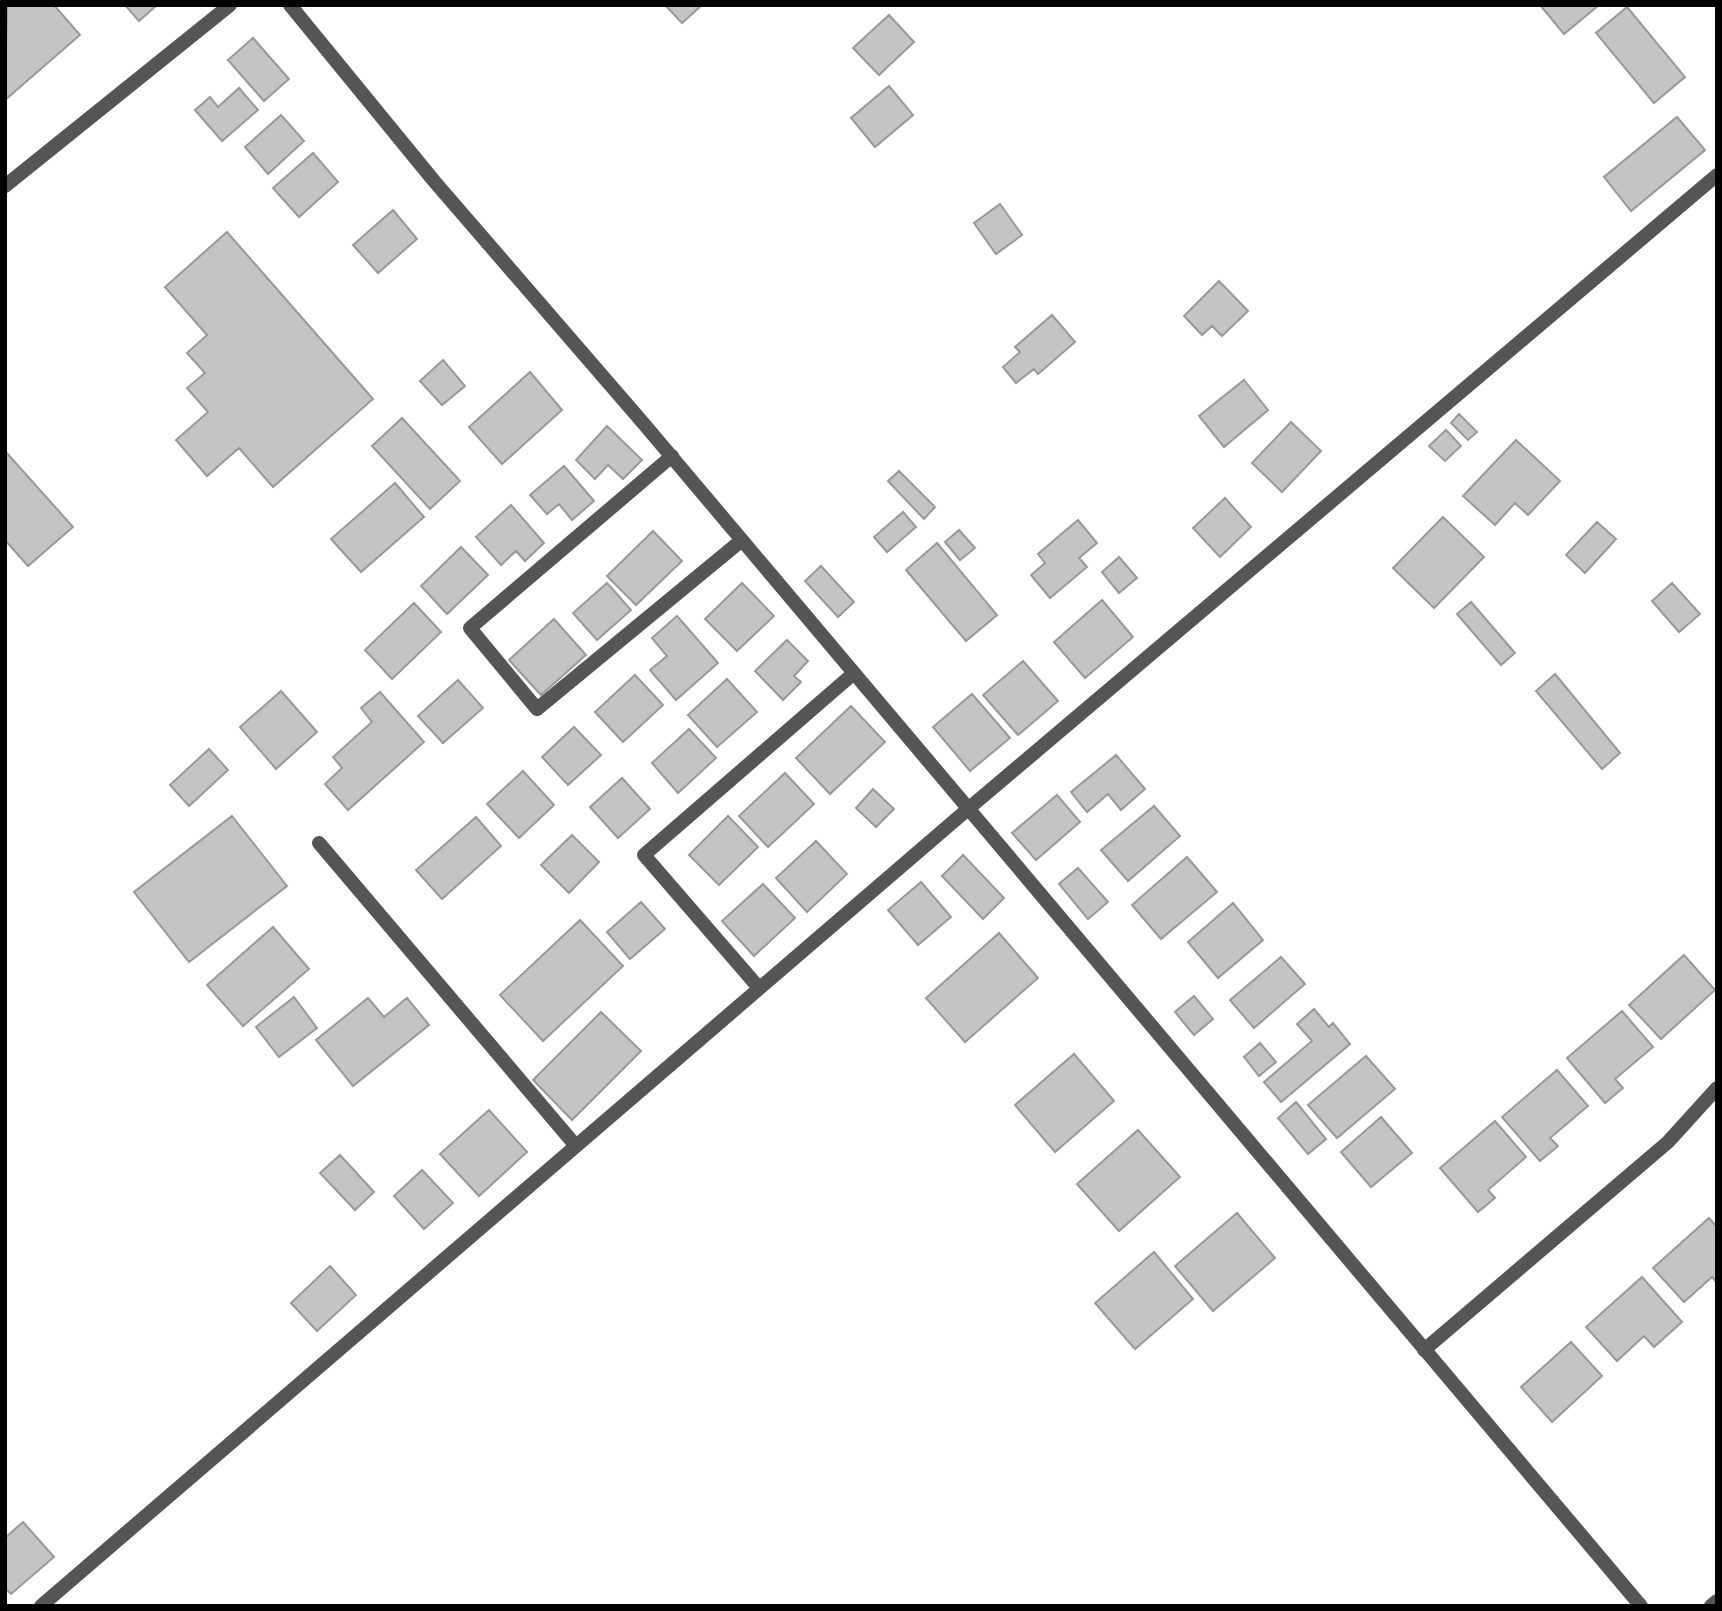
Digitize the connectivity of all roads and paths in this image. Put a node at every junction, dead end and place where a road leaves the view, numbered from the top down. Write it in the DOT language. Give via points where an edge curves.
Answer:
graph roads {
  1 [pos="230,5"];
  2 [pos="297,7"];
  3 [pos="1717,176"];
  4 [pos="5,186"];
  5 [pos="672,456"];
  6 [pos="743,541"];
  7 [pos="854,673"];
  8 [pos="968,809"];
  9 [pos="318,843"];
  10 [pos="760,988"];
  11 [pos="1717,1088"];
  12 [pos="576,1146"];
  13 [pos="1424,1350"];
  14 [pos="1717,1601"];
  15 [pos="41,1606"];
  16 [pos="1641,1606"];
  17 [pos="1711,1606"];
  1 -- 4 [label="street"];
  2 -- 5 [label="street" via="434,181"];
  3 -- 8 [label="street"];
  5 -- 6 [label="street"];
  5 -- 6 [label="street" via="471,628 537,709"];
  6 -- 7 [label="street"];
  7 -- 8 [label="street"];
  7 -- 10 [label="street" via="644,855"];
  8 -- 10 [label="street"];
  8 -- 13 [label="street"];
  9 -- 12 [label="street"];
  10 -- 12 [label="street"];
  11 -- 13 [label="street" via="1668,1142"];
  12 -- 15 [label="street"];
  13 -- 16 [label="street"];
  14 -- 17 [label="street"];
}
